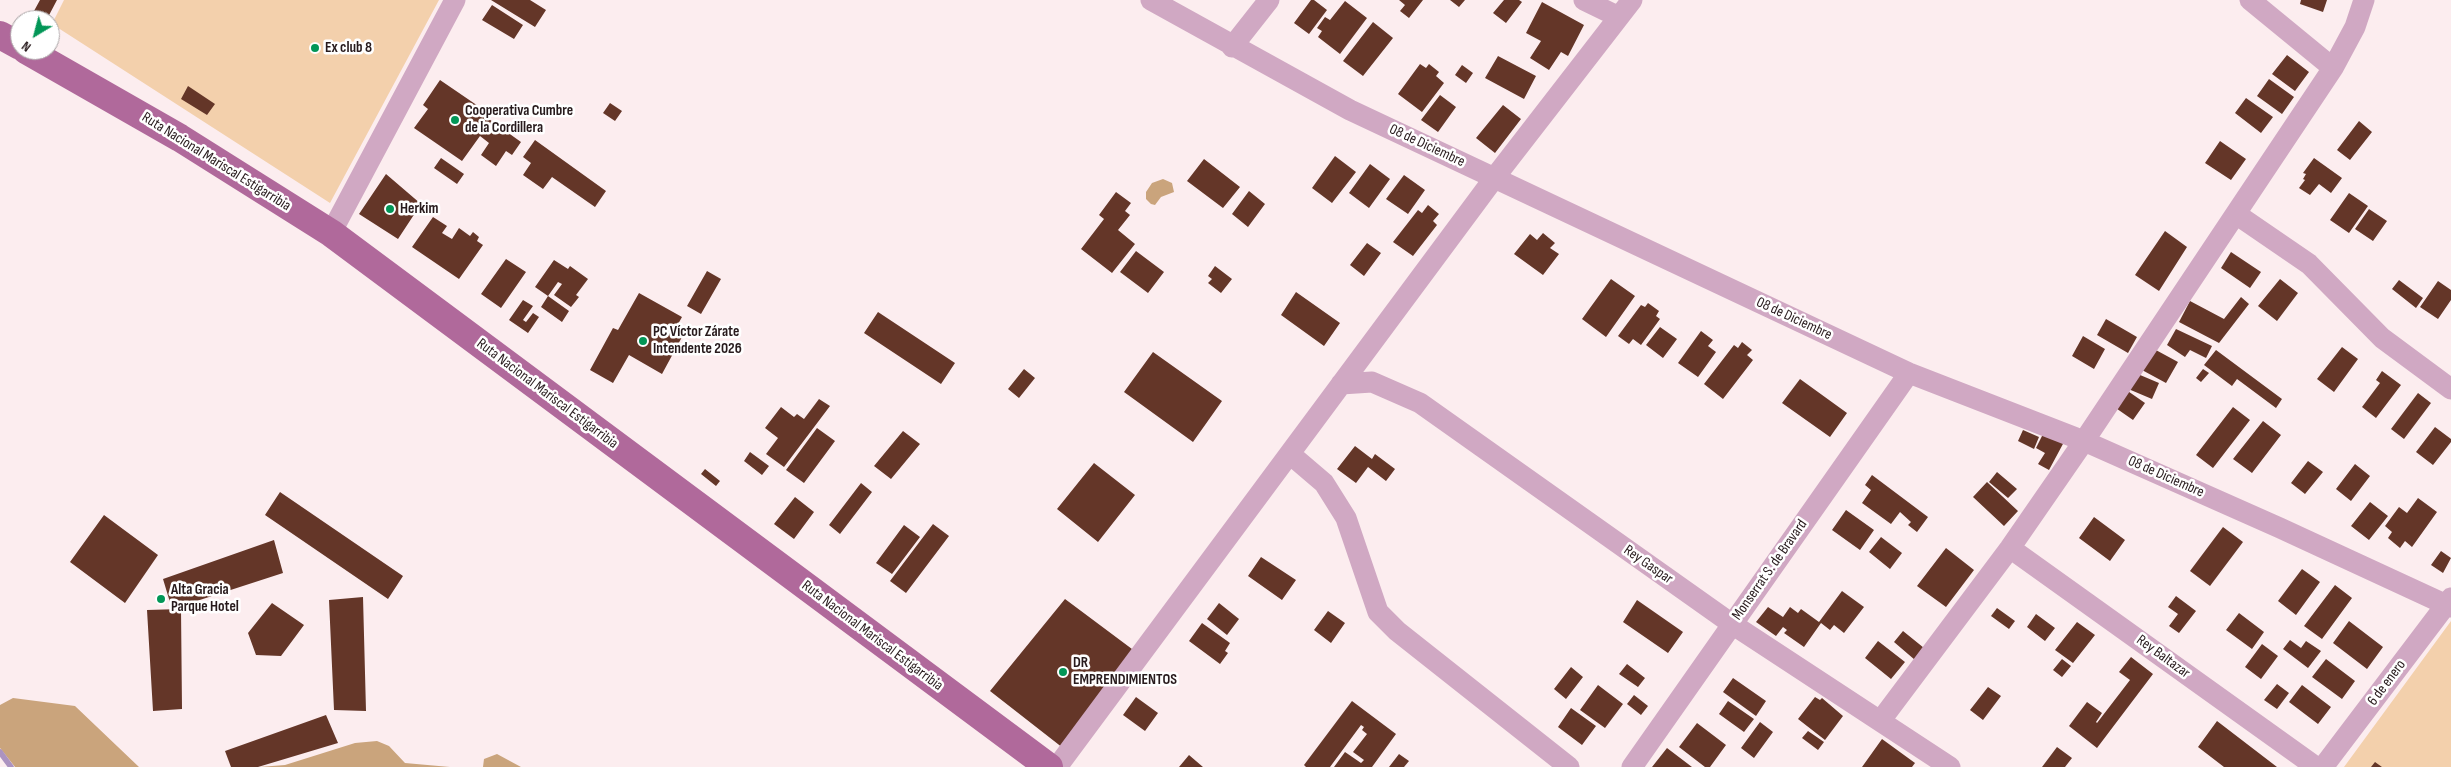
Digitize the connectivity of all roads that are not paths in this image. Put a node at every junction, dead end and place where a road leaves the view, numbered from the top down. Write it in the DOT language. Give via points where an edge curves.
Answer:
graph roads {
  1 [pos="455,0"];
  2 [pos="1151,0"];
  3 [pos="1268,0"];
  4 [pos="1584,0"];
  5 [pos="1632,0"];
  6 [pos="2250,0"];
  7 [pos="2364,0"];
  8 [pos="1619,17"];
  9 [pos="1232,46"];
  10 [pos="44,60"];
  11 [pos="2333,68"];
  12 [pos="1495,177"];
  13 [pos="2236,214"];
  14 [pos="331,233"];
  15 [pos="1909,373"];
  16 [pos="1342,384"];
  17 [pos="2451,389"];
  18 [pos="2084,441"];
  19 [pos="1290,454"];
  20 [pos="2010,548"];
  21 [pos="2450,603"];
  22 [pos="1732,624"];
  23 [pos="1881,720"];
  24 [pos="1049,767"];
  25 [pos="1057,767"];
  26 [pos="1569,767"];
  27 [pos="1632,767"];
  28 [pos="1950,767"];
  29 [pos="2316,767"];
  30 [pos="2324,767"];
  1 -- 14 [label="street"];
  2 -- 9 [label="street, 08 de Diciembre"];
  3 -- 9 [label="street"];
  4 -- 8 [label="street"];
  5 -- 8 [label="street"];
  6 -- 11 [label="street"];
  7 -- 11 [label="street" via="2355,27"];
  8 -- 12 [label="street"];
  9 -- 12 [label="street, 08 de Diciembre" via="1350,110"];
  10 -- 14 [label="main road, Ruta Nacional Mariscal Estigarribia" via="180,138"];
  11 -- 13 [label="street"];
  12 -- 15 [label="street, 08 de Diciembre"];
  12 -- 16 [label="street"];
  13 -- 17 [label="street" via="2309,264 2382,338"];
  13 -- 18 [label="street"];
  14 -- 24 [label="main road, Ruta Nacional Mariscal Estigarribia"];
  15 -- 18 [label="street, 08 de Diciembre"];
  15 -- 22 [label="street, Monserrat S. de Bravard"];
  16 -- 19 [label="street"];
  16 -- 22 [label="street, Rey Gaspar" via="1372,382 1420,403"];
  18 -- 20 [label="street"];
  18 -- 21 [label="street, 08 de Diciembre"];
  19 -- 25 [label="street"];
  19 -- 26 [label="street" via="1324,483 1346,518 1378,612 1397,631"];
  20 -- 23 [label="street"];
  20 -- 29 [label="street, Rey Baltazar"];
  21 -- 30 [label="street, 6 de enero"];
  22 -- 23 [label="street, Rey Gaspar"];
  22 -- 27 [label="street, Monserrat S. de Bravard"];
  23 -- 28 [label="street, Rey Gaspar"];
}
